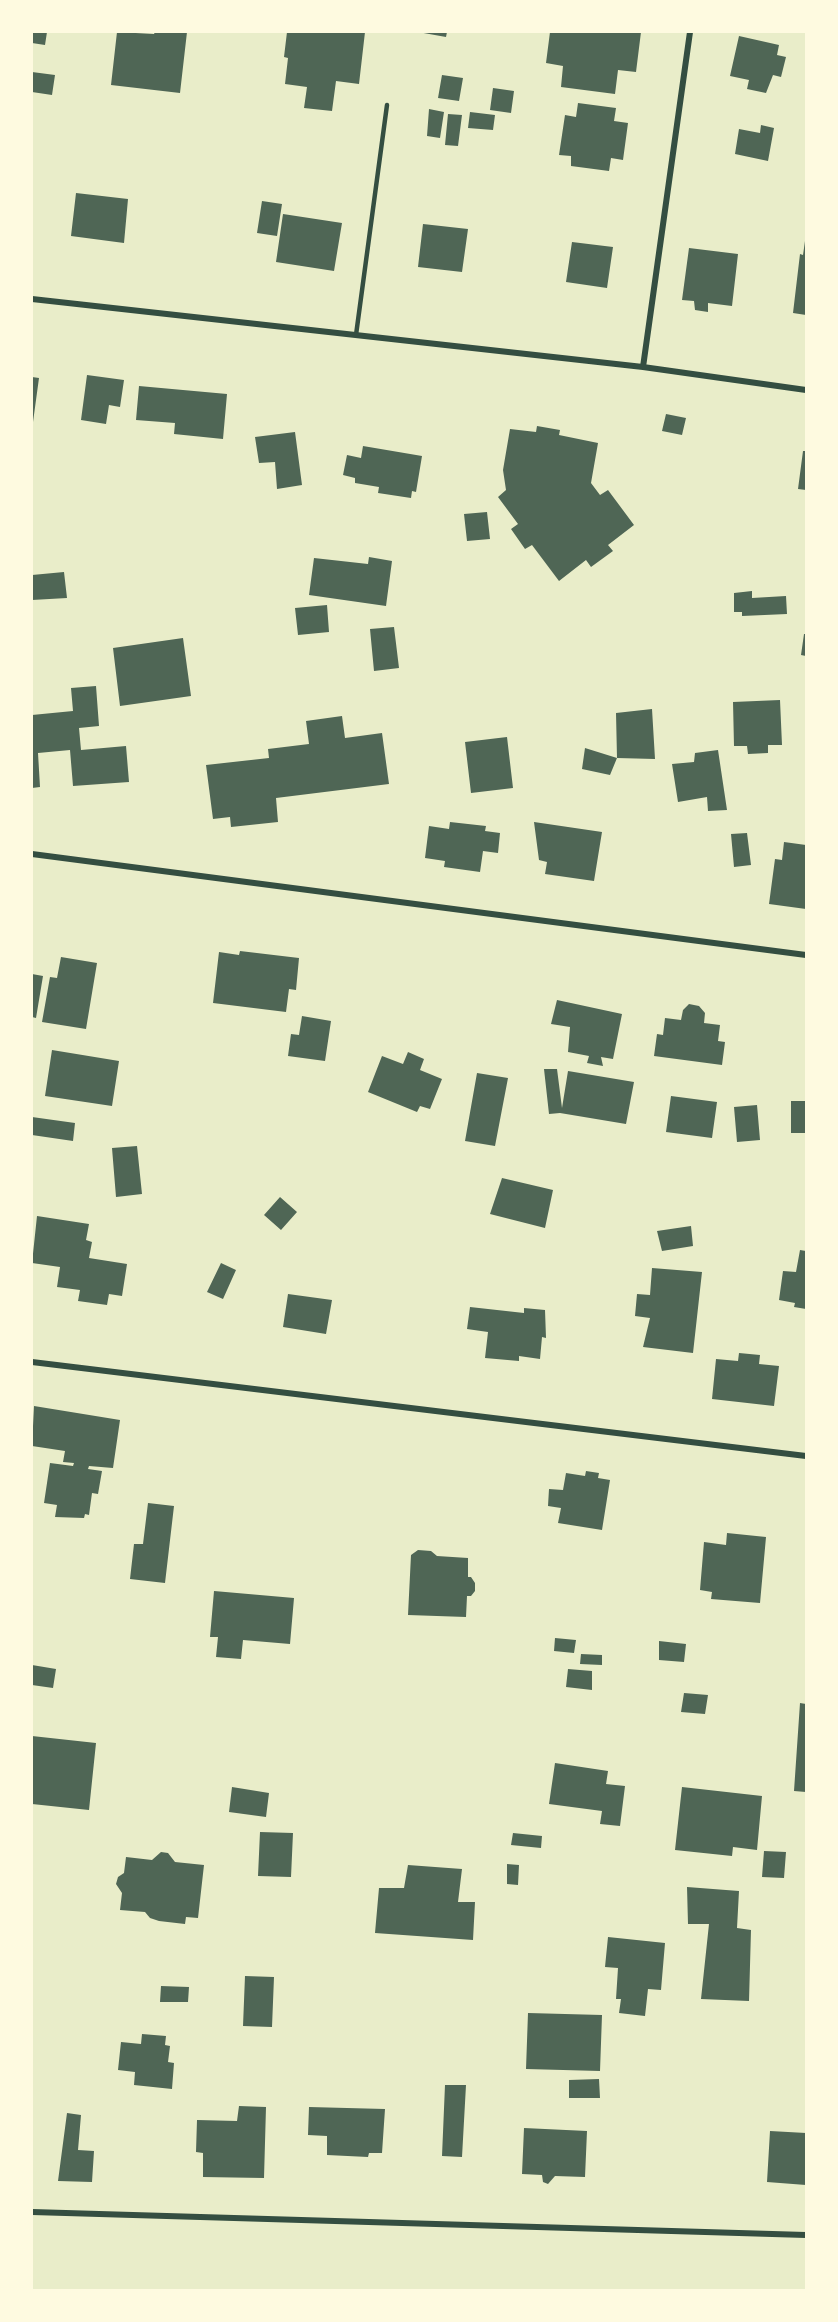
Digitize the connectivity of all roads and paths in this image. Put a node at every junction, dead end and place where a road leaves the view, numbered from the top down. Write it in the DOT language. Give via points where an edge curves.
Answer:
graph roads {
  1 [pos="690,32"];
  2 [pos="387,105"];
  3 [pos="32,299"];
  4 [pos="356,335"];
  5 [pos="643,367"];
  6 [pos="807,390"];
  7 [pos="32,854"];
  8 [pos="807,955"];
  9 [pos="32,1362"];
  10 [pos="807,1456"];
  11 [pos="32,2212"];
  12 [pos="807,2235"];
  1 -- 5 [label="street"];
  2 -- 4 [label="lane"];
  3 -- 4 [label="street"];
  4 -- 5 [label="street"];
  5 -- 6 [label="street"];
  7 -- 8 [label="street"];
  9 -- 10 [label="street"];
  11 -- 12 [label="street"];
}
